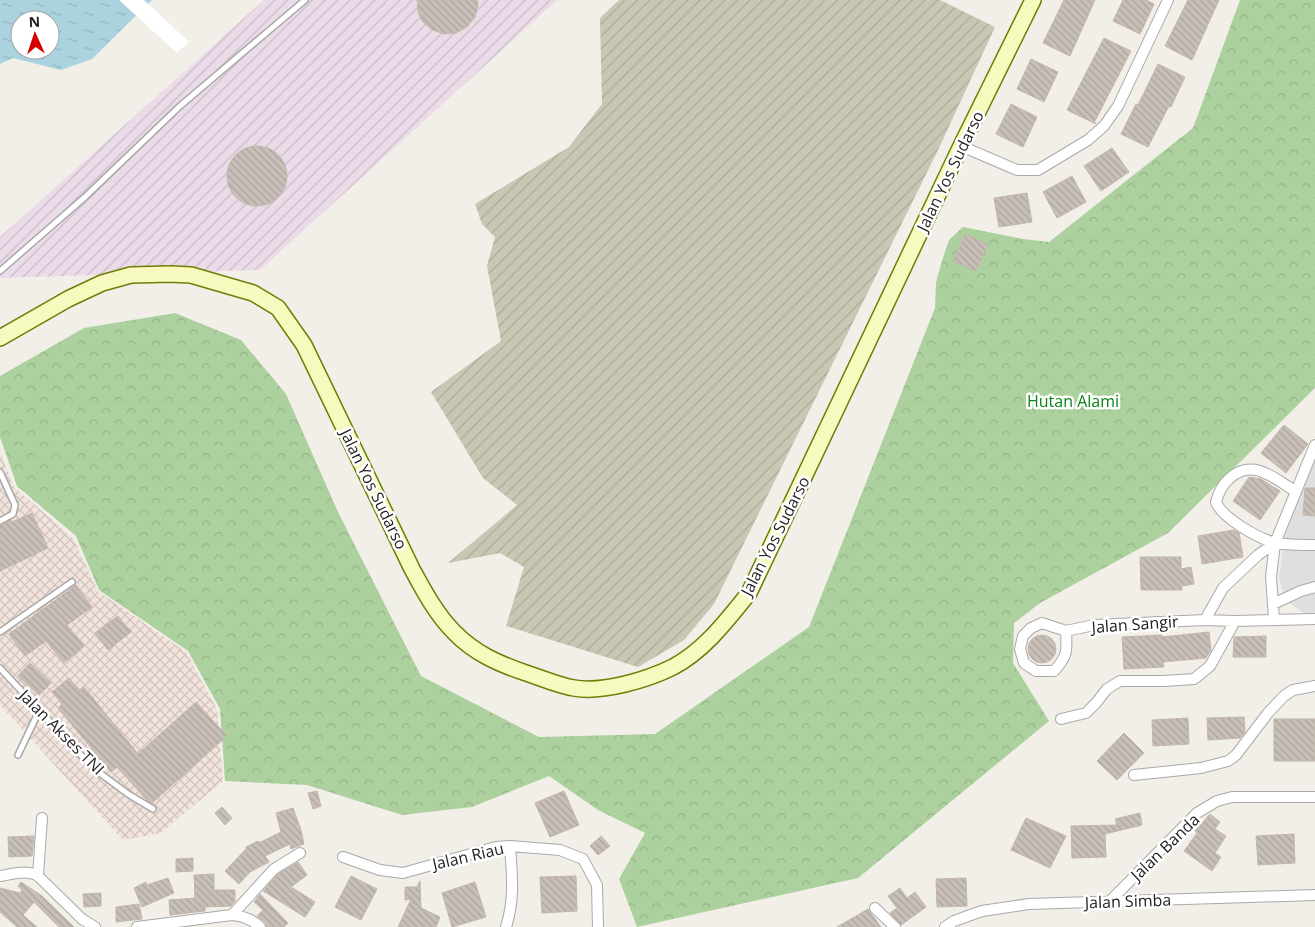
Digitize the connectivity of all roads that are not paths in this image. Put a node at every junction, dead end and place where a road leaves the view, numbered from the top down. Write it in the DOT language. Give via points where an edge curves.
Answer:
graph roads {
  1 [pos="305,0"];
  2 [pos="1033,0"];
  3 [pos="1168,0"];
  4 [pos="961,146"];
  5 [pos="0,271"];
  6 [pos="0,338"];
  7 [pos="1315,445"];
  8 [pos="1311,467"];
  9 [pos="0,472"];
  10 [pos="1295,491"];
  11 [pos="0,521"];
  12 [pos="1275,543"];
  13 [pos="1315,545"];
  14 [pos="72,582"];
  15 [pos="1315,587"];
  16 [pos="1273,604"];
  17 [pos="1274,619"];
  18 [pos="1315,619"];
  19 [pos="1205,620"];
  20 [pos="1234,621"];
  21 [pos="1066,631"];
  22 [pos="0,632"];
  23 [pos="0,668"];
  24 [pos="1315,686"];
  25 [pos="39,711"];
  26 [pos="1062,719"];
  27 [pos="18,754"];
  28 [pos="1134,775"];
  29 [pos="1315,797"];
  30 [pos="153,809"];
  31 [pos="42,818"];
  32 [pos="510,846"];
  33 [pos="300,853"];
  34 [pos="343,857"];
  35 [pos="0,876"];
  36 [pos="38,876"];
  37 [pos="1315,895"];
  38 [pos="1110,901"];
  39 [pos="875,908"];
  40 [pos="232,915"];
  41 [pos="189,923"];
  42 [pos="95,927"];
  43 [pos="137,927"];
  44 [pos="260,927"];
  45 [pos="506,927"];
  46 [pos="598,927"];
  47 [pos="895,927"];
  48 [pos="945,927"];
  1 -- 5 [label="lane" via="180,106 85,197"];
  2 -- 4 [label="main road, Jalan Yos Sudarso"];
  3 -- 4 [label="street" via="1118,106 1104,126 1088,140 1038,170 1018,170"];
  4 -- 6 [label="main road, Jalan Yos Sudarso" via="750,593 706,643 673,666 644,679 613,687 575,688 504,666 480,654 454,632 429,600 412,569 304,345 278,308 254,293 191,275 131,275 102,283 68,299"];
  7 -- 8 [label="street"];
  8 -- 10 [label="street"];
  9 -- 11 [label="lane" via="15,506 14,514"];
  10 -- 12 [label="street"];
  10 -- 12 [label="street" via="1267,473 1247,469 1240,470 1226,481 1217,498 1218,506 1235,524"];
  12 -- 13 [label="street"];
  12 -- 16 [label="street" via="1271,577"];
  12 -- 19 [label="street" via="1224,588"];
  14 -- 22 [label="lane"];
  15 -- 16 [label="street"];
  16 -- 17 [label="street"];
  17 -- 18 [label="street, Jalan Sangir"];
  17 -- 20 [label="street, Jalan Sangir"];
  19 -- 20 [label="street, Jalan Sangir"];
  19 -- 21 [label="street, Jalan Sangir" via="1094,625"];
  20 -- 26 [label="street" via="1210,666 1194,679 1120,681 1106,689 1086,713"];
  21 -- 21 [label="street" via="1042,623 1031,628 1020,649 1024,662 1036,671 1054,671 1064,660"];
  23 -- 25 [label="lane, Jalan Akses TNI"];
  24 -- 28 [label="street" via="1293,690 1284,696 1228,761 1201,768"];
  25 -- 27 [label="lane"];
  25 -- 30 [label="lane, Jalan Akses TNI" via="93,768"];
  29 -- 38 [label="street, Jalan Banda" via="1232,797 1217,801 1197,814"];
  31 -- 36 [label="street"];
  32 -- 34 [label="street, Jalan Riau" via="403,872 380,870"];
  32 -- 45 [label="street" via="512,904"];
  32 -- 46 [label="street, Jalan Riau" via="560,850 583,859 597,885"];
  33 -- 40 [label="street" via="274,870"];
  35 -- 36 [label="street" via="25,872"];
  36 -- 42 [label="street" via="82,919"];
  37 -- 38 [label="street, Jalan Simba"];
  38 -- 48 [label="street, Jalan Simba" via="1029,904 982,912 954,920"];
  39 -- 47 [label="street"];
  40 -- 41 [label="street"];
  40 -- 44 [label="street" via="243,916"];
  41 -- 43 [label="street"];
}
